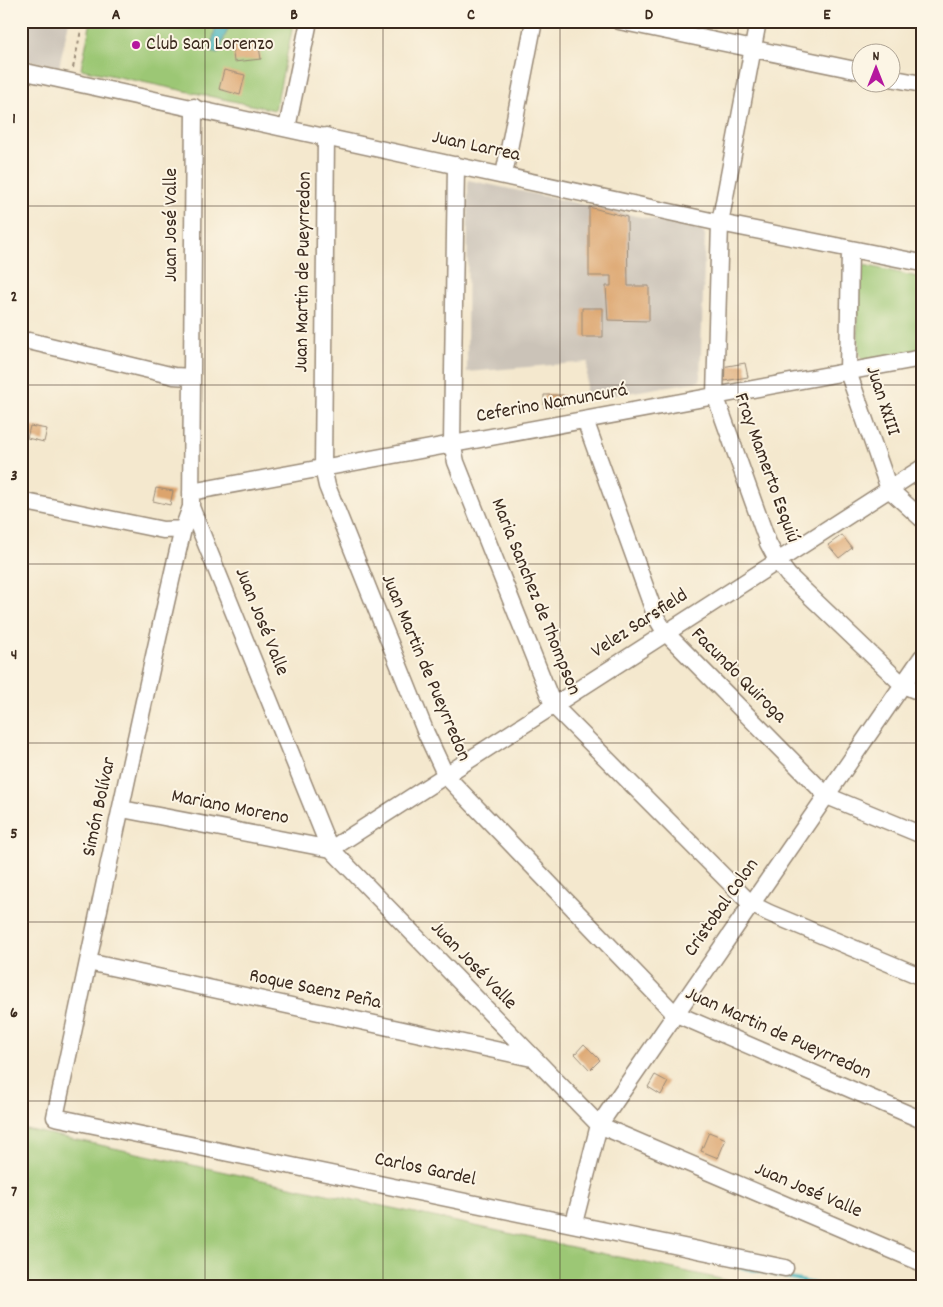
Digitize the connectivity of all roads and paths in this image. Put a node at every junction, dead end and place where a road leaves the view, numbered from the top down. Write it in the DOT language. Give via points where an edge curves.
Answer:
graph roads {
  1 [pos="83,21"];
  2 [pos="309,21"];
  3 [pos="534,21"];
  4 [pos="618,21"];
  5 [pos="758,21"];
  6 [pos="752,49"];
  7 [pos="850,69"];
  8 [pos="21,71"];
  9 [pos="900,80"];
  10 [pos="70,82"];
  11 [pos="922,84"];
  12 [pos="194,107"];
  13 [pos="287,128"];
  14 [pos="326,136"];
  15 [pos="456,165"];
  16 [pos="504,175"];
  17 [pos="720,222"];
  18 [pos="850,249"];
  19 [pos="922,263"];
  20 [pos="29,341"];
  21 [pos="922,358"];
  22 [pos="848,372"];
  23 [pos="192,377"];
  24 [pos="715,395"];
  25 [pos="585,420"];
  26 [pos="452,444"];
  27 [pos="323,468"];
  28 [pos="922,468"];
  29 [pos="889,489"];
  30 [pos="21,500"];
  31 [pos="191,500"];
  32 [pos="922,519"];
  33 [pos="183,529"];
  34 [pos="778,562"];
  35 [pos="665,632"];
  36 [pos="922,657"];
  37 [pos="903,685"];
  38 [pos="922,693"];
  39 [pos="553,705"];
  40 [pos="446,776"];
  41 [pos="827,796"];
  42 [pos="122,809"];
  43 [pos="922,835"];
  44 [pos="331,849"];
  45 [pos="751,904"];
  46 [pos="88,962"];
  47 [pos="922,977"];
  48 [pos="674,1013"];
  49 [pos="532,1058"];
  50 [pos="55,1117"];
  51 [pos="922,1120"];
  52 [pos="599,1125"];
  53 [pos="574,1223"];
  54 [pos="922,1263"];
  55 [pos="785,1268"];
  1 -- 10 [label="path"];
  2 -- 13 [label="street"];
  3 -- 16 [label="street"];
  4 -- 6 [label="street"];
  5 -- 6 [label="street, Fray Mamerto Esquiú"];
  6 -- 7 [label="street"];
  6 -- 17 [label="street, Fray Mamerto Esquiú"];
  8 -- 10 [label="street, Juan Larrea"];
  9 -- 11 [label="street"];
  10 -- 12 [label="street, Juan Larrea"];
  12 -- 13 [label="street, Juan Larrea"];
  12 -- 23 [label="street, Juan José Valle"];
  13 -- 14 [label="street, Juan Larrea"];
  14 -- 15 [label="street, Juan Larrea"];
  14 -- 27 [label="street, Juan Martin de Pueyrredon"];
  15 -- 16 [label="street, Juan Larrea"];
  15 -- 26 [label="street, Maria Sanchez de Thompson"];
  16 -- 17 [label="street, Juan Larrea"];
  17 -- 18 [label="street, Juan Larrea"];
  17 -- 24 [label="street, Fray Mamerto Esquiú"];
  18 -- 19 [label="street, Juan Larrea"];
  18 -- 22 [label="street, Juan XXIII"];
  20 -- 23 [label="street" via="174,376"];
  21 -- 22 [label="street, Ceferino Namuncurá"];
  22 -- 24 [label="street, Ceferino Namuncurá"];
  22 -- 29 [label="street, Juan XXIII"];
  23 -- 31 [label="street, Juan José Valle"];
  24 -- 25 [label="street, Ceferino Namuncurá"];
  24 -- 34 [label="street, Fray Mamerto Esquiú" via="768,543"];
  25 -- 26 [label="street, Ceferino Namuncurá"];
  25 -- 35 [label="street, Facundo Quiroga" via="656,617"];
  26 -- 27 [label="street, Ceferino Namuncurá"];
  26 -- 39 [label="street, Maria Sanchez de Thompson" via="456,462"];
  27 -- 31 [label="street, Ceferino Namuncurá"];
  27 -- 40 [label="street, Juan Martin de Pueyrredon" via="426,734"];
  28 -- 29 [label="street, Velez Sarsfield"];
  29 -- 32 [label="street, Juan XXIII"];
  29 -- 34 [label="street, Velez Sarsfield"];
  30 -- 33 [label="street" via="163,530"];
  31 -- 33 [label="street, Simón Bolívar"];
  31 -- 44 [label="street, Juan José Valle"];
  33 -- 42 [label="street, Simón Bolívar" via="142,703"];
  34 -- 35 [label="street, Velez Sarsfield"];
  34 -- 37 [label="street, Fray Mamerto Esquiú"];
  35 -- 39 [label="street, Velez Sarsfield"];
  35 -- 41 [label="street, Facundo Quiroga"];
  36 -- 37 [label="street, Cristobal Colon"];
  37 -- 38 [label="street, Fray Mamerto Esquiú"];
  37 -- 41 [label="street, Cristobal Colon"];
  39 -- 40 [label="street, Velez Sarsfield"];
  39 -- 45 [label="street, Maria Sanchez de Thompson"];
  40 -- 44 [label="street, Velez Sarsfield"];
  40 -- 48 [label="street, Juan Martin de Pueyrredon"];
  41 -- 43 [label="street, Facundo Quiroga"];
  41 -- 45 [label="street, Cristobal Colon"];
  42 -- 44 [label="street, Mariano Moreno"];
  42 -- 46 [label="street, Simón Bolívar"];
  44 -- 49 [label="street, Juan José Valle"];
  45 -- 47 [label="street, Maria Sanchez de Thompson"];
  45 -- 48 [label="street, Cristobal Colon"];
  46 -- 49 [label="street, Roque Saenz Peña"];
  46 -- 50 [label="street, Simón Bolívar"];
  48 -- 51 [label="street, Juan Martin de Pueyrredon"];
  48 -- 52 [label="street, Cristobal Colon"];
  49 -- 52 [label="street, Juan José Valle"];
  50 -- 53 [label="street, Carlos Gardel"];
  52 -- 53 [label="street, Cristobal Colon"];
  52 -- 54 [label="street, Juan José Valle"];
  53 -- 55 [label="street, Carlos Gardel"];
}
